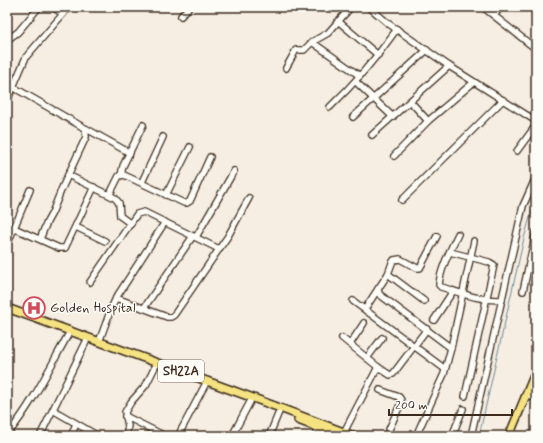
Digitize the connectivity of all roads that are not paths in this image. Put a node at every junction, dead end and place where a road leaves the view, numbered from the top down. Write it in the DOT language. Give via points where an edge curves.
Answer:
graph roads {
  1 [pos="39,7"];
  2 [pos="53,7"];
  3 [pos="69,7"];
  4 [pos="189,7"];
  5 [pos="351,7"];
  6 [pos="369,7"];
  7 [pos="483,7"];
  8 [pos="501,7"];
  9 [pos="62,14"];
  10 [pos="181,16"];
  11 [pos="494,16"];
  12 [pos="338,21"];
  13 [pos="397,29"];
  14 [pos="7,40"];
  15 [pos="312,42"];
  16 [pos="536,49"];
  17 [pos="427,50"];
  18 [pos="378,55"];
  19 [pos="449,66"];
  20 [pos="286,68"];
  21 [pos="360,76"];
  22 [pos="356,82"];
  23 [pos="474,82"];
  24 [pos="13,87"];
  25 [pos="374,98"];
  26 [pos="503,100"];
  27 [pos="7,101"];
  28 [pos="410,102"];
  29 [pos="330,107"];
  30 [pos="353,117"];
  31 [pos="393,117"];
  32 [pos="428,121"];
  33 [pos="536,122"];
  34 [pos="143,125"];
  35 [pos="536,125"];
  36 [pos="85,128"];
  37 [pos="372,136"];
  38 [pos="164,137"];
  39 [pos="190,147"];
  40 [pos="517,151"];
  41 [pos="130,153"];
  42 [pos="394,156"];
  43 [pos="210,157"];
  44 [pos="234,171"];
  45 [pos="68,175"];
  46 [pos="122,175"];
  47 [pos="536,177"];
  48 [pos="142,182"];
  49 [pos="94,187"];
  50 [pos="30,190"];
  51 [pos="110,194"];
  52 [pos="166,195"];
  53 [pos="249,198"];
  54 [pos="402,200"];
  55 [pos="165,222"];
  56 [pos="130,224"];
  57 [pos="7,225"];
  58 [pos="76,227"];
  59 [pos="14,228"];
  60 [pos="536,232"];
  61 [pos="458,234"];
  62 [pos="437,236"];
  63 [pos="194,237"];
  64 [pos="40,239"];
  65 [pos="105,241"];
  66 [pos="474,241"];
  67 [pos="7,245"];
  68 [pos="219,249"];
  69 [pos="450,252"];
  70 [pos="471,257"];
  71 [pos="388,274"];
  72 [pos="90,282"];
  73 [pos="378,289"];
  74 [pos="453,291"];
  75 [pos="523,291"];
  76 [pos="462,294"];
  77 [pos="116,298"];
  78 [pos="486,299"];
  79 [pos="502,300"];
  80 [pos="353,301"];
  81 [pos="424,301"];
  82 [pos="7,308"];
  83 [pos="144,308"];
  84 [pos="365,309"];
  85 [pos="7,313"];
  86 [pos="434,320"];
  87 [pos="364,324"];
  88 [pos="427,329"];
  89 [pos="68,335"];
  90 [pos="342,338"];
  91 [pos="382,338"];
  92 [pos="86,342"];
  93 [pos="99,342"];
  94 [pos="350,344"];
  95 [pos="414,345"];
  96 [pos="451,348"];
  97 [pos="367,358"];
  98 [pos="156,367"];
  99 [pos="378,367"];
  100 [pos="445,369"];
  101 [pos="536,371"];
  102 [pos="205,385"];
  103 [pos="380,390"];
  104 [pos="526,394"];
  105 [pos="465,396"];
  106 [pos="536,399"];
  107 [pos="250,402"];
  108 [pos="463,409"];
  109 [pos="53,410"];
  110 [pos="279,412"];
  111 [pos="125,416"];
  112 [pos="76,424"];
  113 [pos="319,428"];
  114 [pos="7,435"];
  115 [pos="342,435"];
  116 [pos="40,436"];
  117 [pos="70,436"];
  118 [pos="97,436"];
  119 [pos="126,436"];
  120 [pos="165,436"];
  121 [pos="178,436"];
  122 [pos="232,436"];
  123 [pos="269,436"];
  124 [pos="316,436"];
  125 [pos="354,436"];
  126 [pos="386,436"];
  127 [pos="416,436"];
  128 [pos="452,436"];
  129 [pos="471,436"];
  130 [pos="508,436"];
  1 -- 14 [label="street" via="21,29"];
  2 -- 9 [label="street"];
  3 -- 9 [label="street"];
  4 -- 10 [label="street"];
  5 -- 12 [label="street"];
  6 -- 13 [label="street"];
  7 -- 11 [label="street"];
  8 -- 11 [label="street"];
  9 -- 24 [label="street" via="26,58"];
  11 -- 16 [label="street"];
  12 -- 15 [label="street" via="328,32"];
  12 -- 18 [label="street"];
  13 -- 17 [label="street"];
  13 -- 18 [label="street"];
  15 -- 20 [label="street" via="304,50 296,50"];
  15 -- 21 [label="street"];
  17 -- 19 [label="street"];
  17 -- 25 [label="street"];
  18 -- 21 [label="street"];
  19 -- 23 [label="street"];
  19 -- 28 [label="street"];
  21 -- 22 [label="street"];
  22 -- 25 [label="street"];
  22 -- 29 [label="street"];
  23 -- 26 [label="street"];
  23 -- 32 [label="street"];
  24 -- 27 [label="street"];
  24 -- 36 [label="street"];
  25 -- 30 [label="street"];
  25 -- 31 [label="street"];
  26 -- 33 [label="street"];
  26 -- 54 [label="street"];
  28 -- 31 [label="street"];
  28 -- 32 [label="street"];
  31 -- 37 [label="street"];
  32 -- 42 [label="street"];
  34 -- 41 [label="street"];
  35 -- 40 [label="street"];
  36 -- 41 [label="street"];
  36 -- 45 [label="street" via="86,137"];
  38 -- 48 [label="street"];
  39 -- 52 [label="street"];
  41 -- 46 [label="street" via="123,166"];
  43 -- 52 [label="street" via="190,201 184,203"];
  44 -- 63 [label="street"];
  45 -- 49 [label="street"];
  45 -- 64 [label="street"];
  46 -- 48 [label="street"];
  46 -- 51 [label="street" via="119,176"];
  47 -- 79 [label="street" via="522,206"];
  48 -- 52 [label="street"];
  49 -- 51 [label="street"];
  49 -- 58 [label="street"];
  50 -- 59 [label="street"];
  51 -- 56 [label="street" via="118,200 120,216"];
  53 -- 68 [label="street"];
  55 -- 56 [label="street" via="140,212"];
  55 -- 63 [label="street"];
  55 -- 77 [label="street"];
  56 -- 72 [label="street"];
  57 -- 59 [label="street"];
  58 -- 64 [label="street" via="65,248 59,248"];
  58 -- 65 [label="street"];
  59 -- 64 [label="street"];
  59 -- 67 [label="street"];
  60 -- 75 [label="street"];
  61 -- 69 [label="street"];
  62 -- 71 [label="street" via="420,268 397,259 392,263"];
  63 -- 68 [label="street"];
  63 -- 83 [label="street"];
  66 -- 70 [label="street"];
  68 -- 83 [label="street" via="171,318"];
  69 -- 70 [label="street"];
  69 -- 74 [label="street" via="440,285"];
  70 -- 76 [label="street"];
  70 -- 78 [label="street" via="493,263"];
  71 -- 73 [label="street"];
  71 -- 81 [label="street"];
  73 -- 84 [label="street"];
  73 -- 88 [label="street" via="379,294"];
  74 -- 76 [label="street"];
  74 -- 86 [label="street"];
  76 -- 78 [label="street"];
  76 -- 96 [label="street"];
  77 -- 83 [label="street"];
  77 -- 93 [label="street"];
  78 -- 79 [label="street"];
  78 -- 105 [label="street"];
  79 -- 129 [label="street"];
  80 -- 84 [label="street"];
  82 -- 93 [label="main road, SH22A"];
  84 -- 95 [label="street"];
  85 -- 89 [label="main road, SH22A"];
  87 -- 94 [label="street"];
  88 -- 95 [label="street"];
  88 -- 96 [label="street"];
  89 -- 92 [label="main road, SH22A"];
  89 -- 114 [label="street" via="20,420"];
  90 -- 94 [label="street"];
  91 -- 97 [label="street"];
  92 -- 98 [label="main road, SH22A"];
  92 -- 109 [label="street"];
  93 -- 115 [label="main road, SH22A"];
  94 -- 97 [label="street"];
  95 -- 99 [label="street" via="393,374 390,375"];
  95 -- 100 [label="street"];
  96 -- 100 [label="street"];
  97 -- 99 [label="street"];
  98 -- 102 [label="main road, SH22A"];
  98 -- 111 [label="street" via="146,385 126,410"];
  99 -- 115 [label="street"];
  100 -- 127 [label="street"];
  101 -- 104 [label="main road"];
  102 -- 107 [label="main road, SH22A"];
  102 -- 121 [label="street"];
  103 -- 126 [label="street" via="401,400"];
  104 -- 106 [label="street"];
  104 -- 130 [label="main road"];
  107 -- 110 [label="main road, SH22A"];
  107 -- 122 [label="street"];
  108 -- 128 [label="street"];
  109 -- 112 [label="street"];
  109 -- 116 [label="street"];
  110 -- 113 [label="main road, SH22A"];
  110 -- 123 [label="street"];
  111 -- 119 [label="street" via="128,426"];
  111 -- 120 [label="street"];
  112 -- 117 [label="street"];
  112 -- 118 [label="street"];
  113 -- 115 [label="main road, SH22A"];
  113 -- 124 [label="street"];
  115 -- 125 [label="main road, SH22A"];
}
